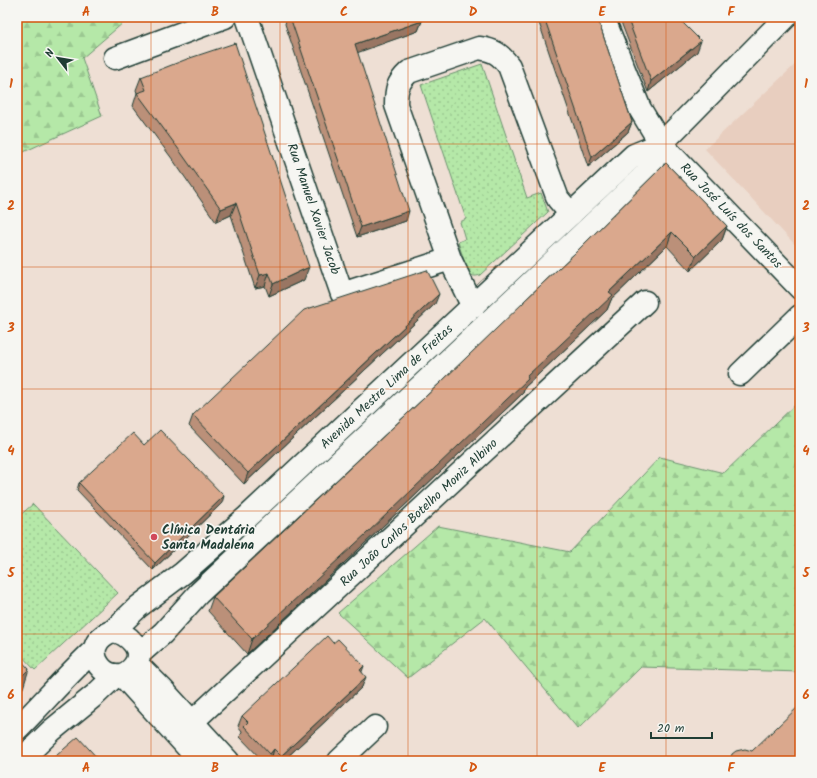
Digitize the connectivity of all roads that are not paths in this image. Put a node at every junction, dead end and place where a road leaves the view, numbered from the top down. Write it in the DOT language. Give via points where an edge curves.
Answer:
graph roads {
  1 [pos="225,17"];
  2 [pos="246,17"];
  3 [pos="603,17"];
  4 [pos="786,17"];
  5 [pos="115,58"];
  6 [pos="661,144"];
  7 [pos="571,214"];
  8 [pos="450,259"];
  9 [pos="800,288"];
  10 [pos="645,302"];
  11 [pos="473,307"];
  12 [pos="800,316"];
  13 [pos="740,374"];
  14 [pos="113,631"];
  15 [pos="94,650"];
  16 [pos="128,667"];
  17 [pos="192,722"];
  18 [pos="375,727"];
  19 [pos="17,729"];
  20 [pos="192,758"];
  21 [pos="20,761"];
  22 [pos="228,761"];
  23 [pos="339,761"];
  1 -- 5 [label="street"];
  2 -- 8 [label="street, Rua Manuel Xavier Jacob" via="342,294"];
  3 -- 6 [label="street, Rua José Luís dos Santos" via="640,109"];
  4 -- 6 [label="street, Avenida Mestre Lima de Freitas"];
  6 -- 7 [label="street, Avenida Mestre Lima de Freitas" via="634,155"];
  6 -- 9 [label="street, Rua José Luís dos Santos"];
  6 -- 16 [label="street, Avenida Mestre Lima de Freitas" via="647,172 199,593 163,634"];
  7 -- 8 [label="street" via="558,198 509,66 501,55 490,49 479,48 409,72 401,79 396,91 396,105"];
  7 -- 11 [label="street, Avenida Mestre Lima de Freitas"];
  8 -- 11 [label="street"];
  10 -- 17 [label="street, Rua João Carlos Botelho Moniz Albino"];
  11 -- 14 [label="street, Avenida Mestre Lima de Freitas" via="247,517 183,573 138,607"];
  12 -- 13 [label="street"];
  14 -- 15 [label="street" via="105,634 97,642"];
  14 -- 16 [label="street" via="127,636 137,648"];
  15 -- 16 [label="street" via="98,664 111,674"];
  15 -- 19 [label="street"];
  16 -- 17 [label="street"];
  16 -- 20 [label="street"];
  16 -- 21 [label="street, Avenida Mestre Lima de Freitas"];
  17 -- 22 [label="street"];
  18 -- 23 [label="street"];
}
